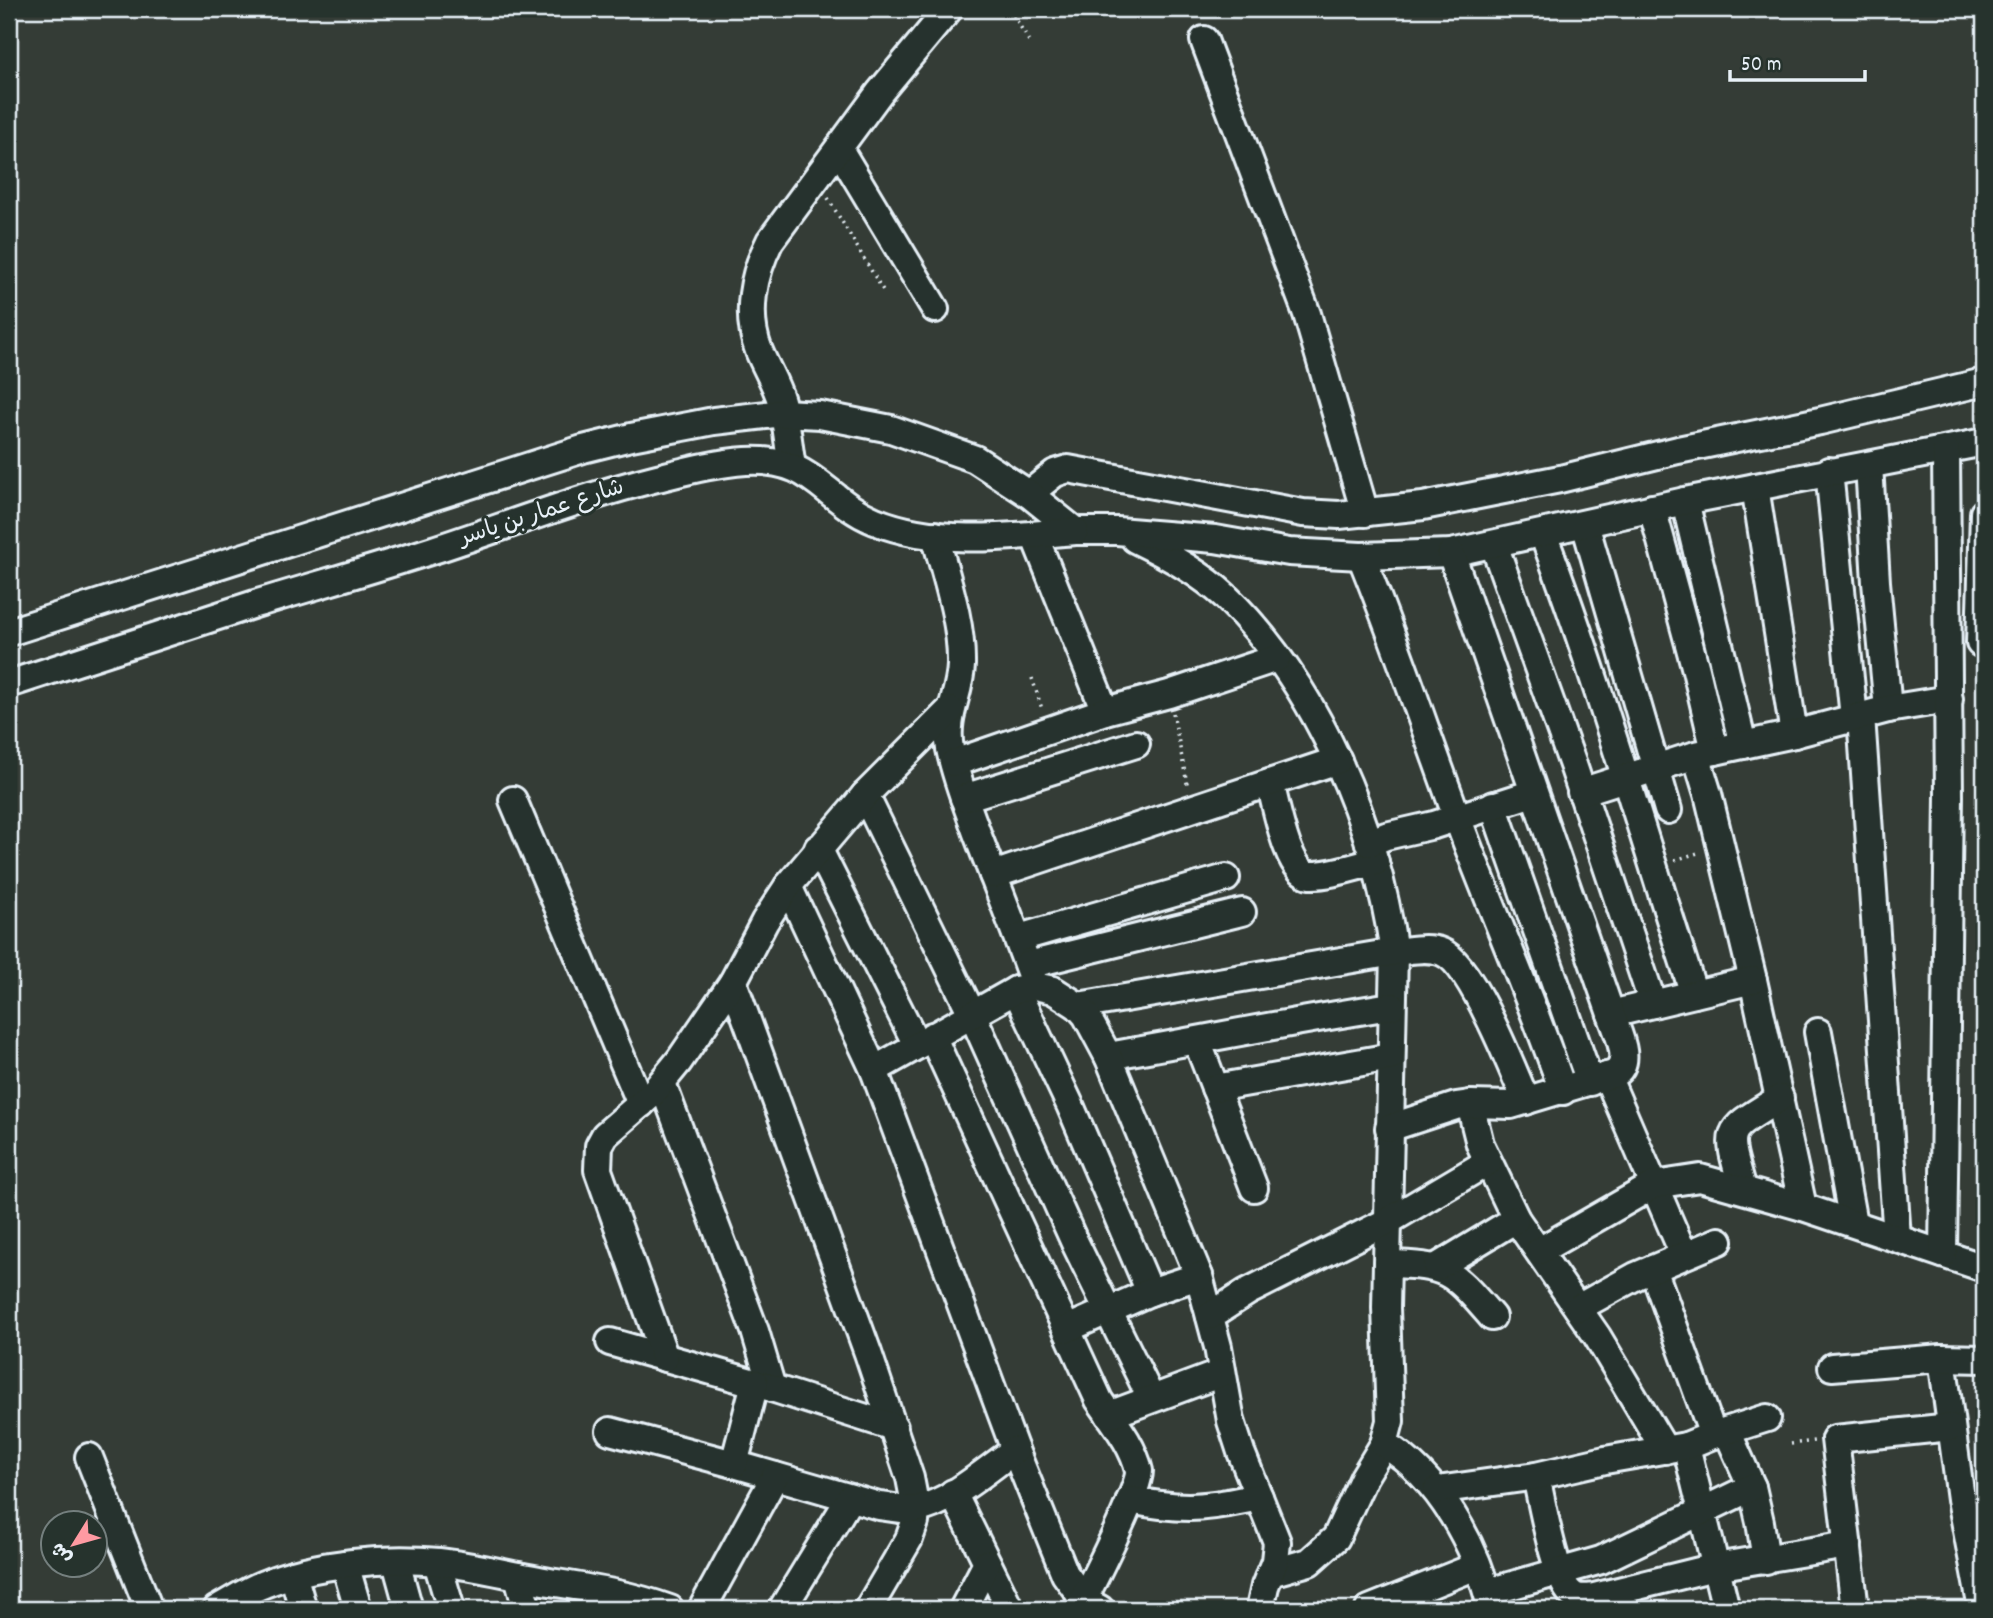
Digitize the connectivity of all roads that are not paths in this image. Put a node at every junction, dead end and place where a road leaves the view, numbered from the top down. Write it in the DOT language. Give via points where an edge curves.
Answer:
graph roads {
  1 [pos="948,9"];
  2 [pos="1204,40"];
  3 [pos="839,149"];
  4 [pos="935,309"];
  5 [pos="1984,382"];
  6 [pos="787,437"];
  7 [pos="1984,442"];
  8 [pos="1946,451"];
  9 [pos="1869,465"];
  10 [pos="1829,471"];
  11 [pos="1755,486"];
  12 [pos="1029,494"];
  13 [pos="1685,501"];
  14 [pos="1652,508"];
  15 [pos="1365,513"];
  16 [pos="1984,513"];
  17 [pos="1585,524"];
  18 [pos="1075,531"];
  19 [pos="1117,531"];
  20 [pos="1543,534"];
  21 [pos="936,535"];
  22 [pos="1034,535"];
  23 [pos="1494,545"];
  24 [pos="1451,553"];
  25 [pos="1361,556"];
  26 [pos="9,632"];
  27 [pos="1980,643"];
  28 [pos="1277,658"];
  29 [pos="9,684"];
  30 [pos="1949,699"];
  31 [pos="1888,709"];
  32 [pos="950,710"];
  33 [pos="1105,711"];
  34 [pos="1857,717"];
  35 [pos="1794,734"];
  36 [pos="1136,744"];
  37 [pos="1743,745"];
  38 [pos="1706,753"];
  39 [pos="1338,760"];
  40 [pos="954,763"];
  41 [pos="1657,767"];
  42 [pos="1624,776"];
  43 [pos="1270,783"];
  44 [pos="1581,792"];
  45 [pos="1533,793"];
  46 [pos="865,795"];
  47 [pos="964,798"];
  48 [pos="513,800"];
  49 [pos="1493,805"];
  50 [pos="1668,810"];
  51 [pos="1457,818"];
  52 [pos="818,848"];
  53 [pos="1372,852"];
  54 [pos="993,875"];
  55 [pos="1226,878"];
  56 [pos="788,886"];
  57 [pos="1242,912"];
  58 [pos="1019,938"];
  59 [pos="1394,952"];
  60 [pos="1026,980"];
  61 [pos="1753,980"];
  62 [pos="733,982"];
  63 [pos="1694,994"];
  64 [pos="1653,1004"];
  65 [pos="1078,1006"];
  66 [pos="1392,1006"];
  67 [pos="972,1014"];
  68 [pos="1611,1014"];
  69 [pos="1818,1032"];
  70 [pos="925,1041"];
  71 [pos="1197,1041"];
  72 [pos="1108,1056"];
  73 [pos="1391,1057"];
  74 [pos="874,1070"];
  75 [pos="1598,1079"];
  76 [pos="662,1083"];
  77 [pos="1215,1088"];
  78 [pos="1563,1091"];
  79 [pos="1780,1098"];
  80 [pos="1526,1101"];
  81 [pos="641,1104"];
  82 [pos="1470,1104"];
  83 [pos="1389,1128"];
  84 [pos="1488,1162"];
  85 [pos="1654,1185"];
  86 [pos="1254,1188"];
  87 [pos="1743,1189"];
  88 [pos="1803,1206"];
  89 [pos="1516,1219"];
  90 [pos="1390,1220"];
  91 [pos="1853,1223"];
  92 [pos="1897,1238"];
  93 [pos="1719,1241"];
  94 [pos="1539,1251"];
  95 [pos="1943,1254"];
  96 [pos="1684,1255"];
  97 [pos="1387,1264"];
  98 [pos="1437,1267"];
  99 [pos="1984,1268"];
  100 [pos="1653,1269"];
  101 [pos="1199,1276"];
  102 [pos="1150,1293"];
  103 [pos="1577,1308"];
  104 [pos="1107,1310"];
  105 [pos="1210,1316"];
  106 [pos="1492,1317"];
  107 [pos="1067,1329"];
  108 [pos="610,1342"];
  109 [pos="666,1358"];
  110 [pos="1942,1358"];
  111 [pos="1984,1359"];
  112 [pos="1832,1367"];
  113 [pos="1222,1373"];
  114 [pos="764,1386"];
  115 [pos="1151,1398"];
  116 [pos="1109,1415"];
  117 [pos="1767,1418"];
  118 [pos="894,1427"];
  119 [pos="1951,1427"];
  120 [pos="610,1431"];
  121 [pos="1720,1433"];
  122 [pos="1384,1444"];
  123 [pos="1675,1448"];
  124 [pos="1015,1450"];
  125 [pos="89,1457"];
  126 [pos="734,1464"];
  127 [pos="775,1476"];
  128 [pos="1536,1476"];
  129 [pos="1752,1487"];
  130 [pos="1437,1490"];
  131 [pos="953,1493"];
  132 [pos="1259,1497"];
  133 [pos="850,1498"];
  134 [pos="1130,1500"];
  135 [pos="1973,1500"];
  136 [pos="916,1509"];
  137 [pos="1703,1510"];
  138 [pos="1848,1545"];
  139 [pos="1766,1560"];
  140 [pos="396,1562"];
  141 [pos="437,1562"];
  142 [pos="987,1563"];
  143 [pos="345,1564"];
  144 [pos="1477,1566"];
  145 [pos="1715,1567"];
  146 [pos="1558,1571"];
  147 [pos="1270,1573"];
  148 [pos="293,1574"];
  149 [pos="518,1576"];
  150 [pos="621,1601"];
  151 [pos="1490,1601"];
  152 [pos="230,1606"];
  153 [pos="1087,1606"];
  154 [pos="149,1609"];
  155 [pos="303,1609"];
  156 [pos="358,1609"];
  157 [pos="409,1609"];
  158 [pos="451,1609"];
  159 [pos="527,1609"];
  160 [pos="670,1609"];
  161 [pos="702,1609"];
  162 [pos="782,1609"];
  163 [pos="868,1609"];
  164 [pos="963,1609"];
  165 [pos="1010,1609"];
  166 [pos="1260,1609"];
  167 [pos="1369,1609"];
  168 [pos="1726,1609"];
  169 [pos="1855,1609"];
  170 [pos="1982,1609"];
  1 -- 3 [label="street"];
  2 -- 15 [label="street" via="1307,314"];
  3 -- 4 [label="street"];
  3 -- 6 [label="street" via="770,240 753,295 758,349 778,392"];
  5 -- 15 [label="street" via="1560,479"];
  6 -- 12 [label="street" via="820,415 891,429 975,458"];
  6 -- 21 [label="street, شارع عمار بن ياسر" via="873,520"];
  6 -- 26 [label="street, شارع عمار بن ياسر" via="680,426 583,449"];
  6 -- 29 [label="street, شارع عمار بن ياسر" via="769,461 693,469 610,490"];
  7 -- 8 [label="street, شارع عمار بن ياسر"];
  8 -- 9 [label="street, شارع عمار بن ياسر"];
  8 -- 30 [label="street"];
  9 -- 10 [label="street, شارع عمار بن ياسر"];
  9 -- 31 [label="street"];
  10 -- 11 [label="street, شارع عمار بن ياسر"];
  10 -- 34 [label="street"];
  11 -- 13 [label="street, شارع عمار بن ياسر"];
  11 -- 35 [label="street"];
  12 -- 15 [label="street" via="1055,473 1068,469 1303,513"];
  12 -- 18 [label="street"];
  13 -- 14 [label="street, شارع عمار بن ياسر"];
  13 -- 37 [label="street"];
  14 -- 17 [label="street, شارع عمار بن ياسر"];
  14 -- 38 [label="street" via="1696,670"];
  16 -- 27 [label="street"];
  17 -- 20 [label="street, شارع عمار بن ياسر"];
  17 -- 41 [label="street"];
  18 -- 19 [label="street, شارع عمار بن ياسر"];
  18 -- 22 [label="street, شارع عمار بن ياسر"];
  19 -- 25 [label="street, شارع عمار بن ياسر"];
  19 -- 28 [label="street" via="1167,554 1223,595"];
  20 -- 23 [label="street, شارع عمار بن ياسر"];
  20 -- 42 [label="street" via="1586,650"];
  21 -- 22 [label="street, شارع عمار بن ياسر"];
  21 -- 32 [label="street" via="960,651 961,668"];
  22 -- 33 [label="street"];
  23 -- 24 [label="street, شارع عمار بن ياسر"];
  23 -- 44 [label="street"];
  24 -- 25 [label="street, شارع عمار بن ياسر"];
  24 -- 45 [label="street"];
  25 -- 51 [label="street"];
  28 -- 33 [label="street"];
  28 -- 39 [label="street" via="1311,708"];
  30 -- 31 [label="street"];
  30 -- 95 [label="street"];
  31 -- 34 [label="street"];
  32 -- 40 [label="street" via="948,731"];
  32 -- 46 [label="street"];
  33 -- 40 [label="street"];
  34 -- 35 [label="street"];
  34 -- 92 [label="street"];
  35 -- 37 [label="street"];
  36 -- 47 [label="street"];
  37 -- 38 [label="street"];
  38 -- 41 [label="street"];
  38 -- 61 [label="street" via="1708,794"];
  39 -- 43 [label="street"];
  39 -- 53 [label="street"];
  40 -- 47 [label="street"];
  41 -- 42 [label="street"];
  41 -- 50 [label="street"];
  42 -- 44 [label="street"];
  42 -- 63 [label="street"];
  43 -- 53 [label="street" via="1289,853 1301,872 1320,874"];
  43 -- 54 [label="street"];
  44 -- 64 [label="street"];
  45 -- 49 [label="street"];
  45 -- 68 [label="street"];
  46 -- 52 [label="street"];
  46 -- 67 [label="street"];
  47 -- 54 [label="street"];
  48 -- 81 [label="street"];
  49 -- 51 [label="street"];
  49 -- 75 [label="street"];
  51 -- 53 [label="street" via="1386,836"];
  51 -- 78 [label="street"];
  52 -- 56 [label="street"];
  52 -- 70 [label="street"];
  53 -- 59 [label="street"];
  54 -- 58 [label="street"];
  55 -- 58 [label="street"];
  56 -- 62 [label="street"];
  56 -- 74 [label="street"];
  57 -- 60 [label="street"];
  58 -- 60 [label="street"];
  59 -- 65 [label="street"];
  59 -- 66 [label="street"];
  59 -- 80 [label="street" via="1429,949 1451,957 1460,966"];
  60 -- 65 [label="street"];
  60 -- 67 [label="street"];
  60 -- 102 [label="street" via="1070,1105"];
  61 -- 63 [label="street"];
  61 -- 79 [label="street"];
  62 -- 76 [label="street"];
  62 -- 118 [label="street"];
  63 -- 64 [label="street"];
  64 -- 68 [label="street"];
  65 -- 72 [label="street"];
  66 -- 71 [label="street"];
  66 -- 73 [label="street"];
  67 -- 70 [label="street"];
  67 -- 104 [label="street"];
  68 -- 75 [label="street" via="1624,1062 1620,1071"];
  69 -- 91 [label="street"];
  70 -- 74 [label="street"];
  70 -- 107 [label="street"];
  71 -- 72 [label="street"];
  71 -- 77 [label="street"];
  72 -- 101 [label="street"];
  73 -- 77 [label="street"];
  73 -- 83 [label="street"];
  74 -- 124 [label="street"];
  75 -- 78 [label="street"];
  75 -- 85 [label="street"];
  76 -- 81 [label="street"];
  76 -- 114 [label="street" via="755,1331"];
  77 -- 86 [label="street"];
  78 -- 80 [label="street"];
  79 -- 87 [label="street" via="1743,1121 1731,1137"];
  79 -- 88 [label="street"];
  80 -- 82 [label="street"];
  81 -- 109 [label="street" via="605,1135 599,1146 598,1170"];
  82 -- 83 [label="street"];
  82 -- 84 [label="street"];
  83 -- 90 [label="street"];
  84 -- 89 [label="street"];
  84 -- 90 [label="street"];
  85 -- 87 [label="street" via="1700,1178"];
  85 -- 94 [label="street"];
  85 -- 96 [label="street"];
  87 -- 88 [label="street"];
  88 -- 91 [label="street"];
  89 -- 94 [label="street"];
  89 -- 98 [label="street"];
  90 -- 97 [label="street"];
  90 -- 105 [label="street" via="1247,1292"];
  91 -- 92 [label="street"];
  92 -- 95 [label="street"];
  93 -- 96 [label="street"];
  94 -- 103 [label="street"];
  95 -- 99 [label="street"];
  96 -- 100 [label="street"];
  97 -- 98 [label="street"];
  97 -- 122 [label="street" via="1390,1421"];
  98 -- 106 [label="street" via="1461,1283"];
  100 -- 103 [label="street"];
  100 -- 121 [label="street"];
  101 -- 102 [label="street"];
  101 -- 105 [label="street"];
  102 -- 104 [label="street"];
  103 -- 123 [label="street"];
  104 -- 107 [label="street"];
  104 -- 115 [label="street"];
  105 -- 113 [label="street"];
  107 -- 116 [label="street"];
  108 -- 109 [label="street"];
  109 -- 114 [label="street"];
  110 -- 111 [label="street"];
  110 -- 112 [label="street"];
  110 -- 119 [label="street"];
  113 -- 115 [label="street"];
  113 -- 132 [label="street" via="1241,1452"];
  114 -- 118 [label="street"];
  114 -- 126 [label="street"];
  115 -- 116 [label="street"];
  116 -- 134 [label="street" via="1131,1448 1140,1474"];
  117 -- 121 [label="street"];
  118 -- 136 [label="street"];
  119 -- 135 [label="street"];
  119 -- 138 [label="street" via="1835,1439"];
  120 -- 126 [label="street"];
  121 -- 123 [label="street"];
  121 -- 129 [label="street"];
  122 -- 130 [label="street" via="1403,1455"];
  122 -- 147 [label="street" via="1336,1538 1309,1562"];
  123 -- 128 [label="street"];
  123 -- 137 [label="street"];
  124 -- 131 [label="street"];
  124 -- 153 [label="street" via="1065,1574"];
  125 -- 154 [label="street"];
  126 -- 127 [label="street"];
  127 -- 133 [label="street"];
  127 -- 161 [label="street"];
  128 -- 130 [label="street"];
  128 -- 146 [label="street"];
  129 -- 137 [label="street"];
  129 -- 139 [label="street"];
  130 -- 144 [label="street"];
  131 -- 136 [label="street"];
  131 -- 142 [label="street"];
  132 -- 134 [label="street" via="1191,1509"];
  132 -- 147 [label="street" via="1277,1542"];
  133 -- 136 [label="street"];
  133 -- 162 [label="street"];
  134 -- 153 [label="street"];
  135 -- 170 [label="street"];
  136 -- 163 [label="street" via="909,1539"];
  137 -- 145 [label="street"];
  137 -- 146 [label="street" via="1620,1552"];
  138 -- 139 [label="street"];
  138 -- 169 [label="street"];
  139 -- 145 [label="street"];
  140 -- 141 [label="street"];
  140 -- 143 [label="street"];
  140 -- 157 [label="street"];
  141 -- 149 [label="street"];
  141 -- 158 [label="street"];
  142 -- 164 [label="street"];
  142 -- 165 [label="street"];
  143 -- 148 [label="street"];
  143 -- 156 [label="street"];
  144 -- 151 [label="street"];
  144 -- 167 [label="street"];
  145 -- 146 [label="street" via="1582,1598 1564,1587"];
  145 -- 168 [label="street"];
  146 -- 151 [label="street"];
  147 -- 166 [label="street"];
  148 -- 152 [label="street" via="264,1584"];
  148 -- 155 [label="street"];
  149 -- 150 [label="street"];
  149 -- 159 [label="street"];
  150 -- 160 [label="street"];
}
